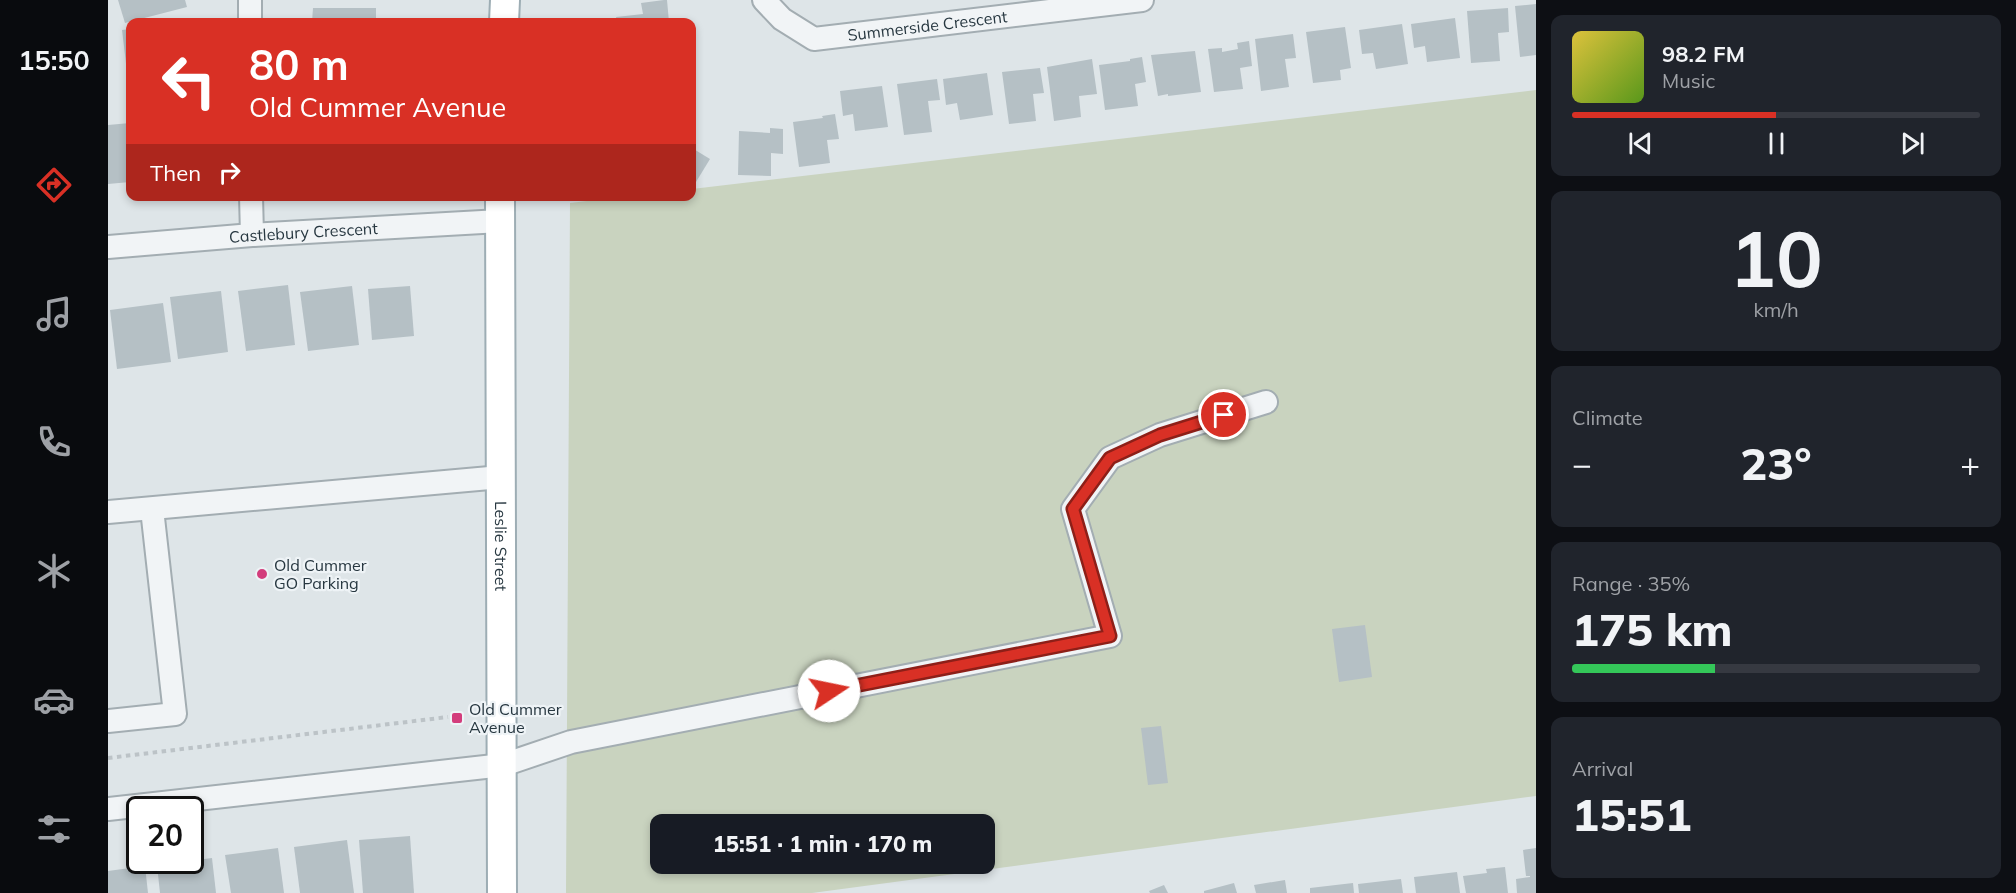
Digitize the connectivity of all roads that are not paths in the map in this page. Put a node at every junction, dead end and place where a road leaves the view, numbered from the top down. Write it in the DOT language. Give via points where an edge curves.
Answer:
graph roads {
  1 [pos="250,0"];
  2 [pos="505,0"];
  3 [pos="764,0"];
  4 [pos="1142,0"];
  5 [pos="250,18"];
  6 [pos="504,18"];
  7 [pos="251,201"];
  8 [pos="500,209"];
  9 [pos="252,235"];
  10 [pos="108,247"];
  11 [pos="1266,402"];
  12 [pos="501,477"];
  13 [pos="152,508"];
  14 [pos="108,512"];
  15 [pos="108,722"];
  16 [pos="503,765"];
  17 [pos="108,809"];
  18 [pos="502,893"];
  1 -- 5 [label="street"];
  2 -- 6 [label="main road"];
  3 -- 4 [label="street, Summerside Crescent" via="782,19 814,39"];
  7 -- 9 [label="street"];
  8 -- 9 [label="street, Castlebury Crescent"];
  8 -- 12 [label="main road, Leslie Street"];
  9 -- 10 [label="street, Castlebury Crescent"];
  11 -- 16 [label="street" via="1160,435 1110,458 1073,509 1110,636 571,742"];
  12 -- 13 [label="street"];
  12 -- 16 [label="main road, Leslie Street"];
  13 -- 14 [label="street"];
  13 -- 15 [label="street" via="175,714"];
  16 -- 17 [label="street"];
  16 -- 18 [label="main road, Leslie Street"];
}
